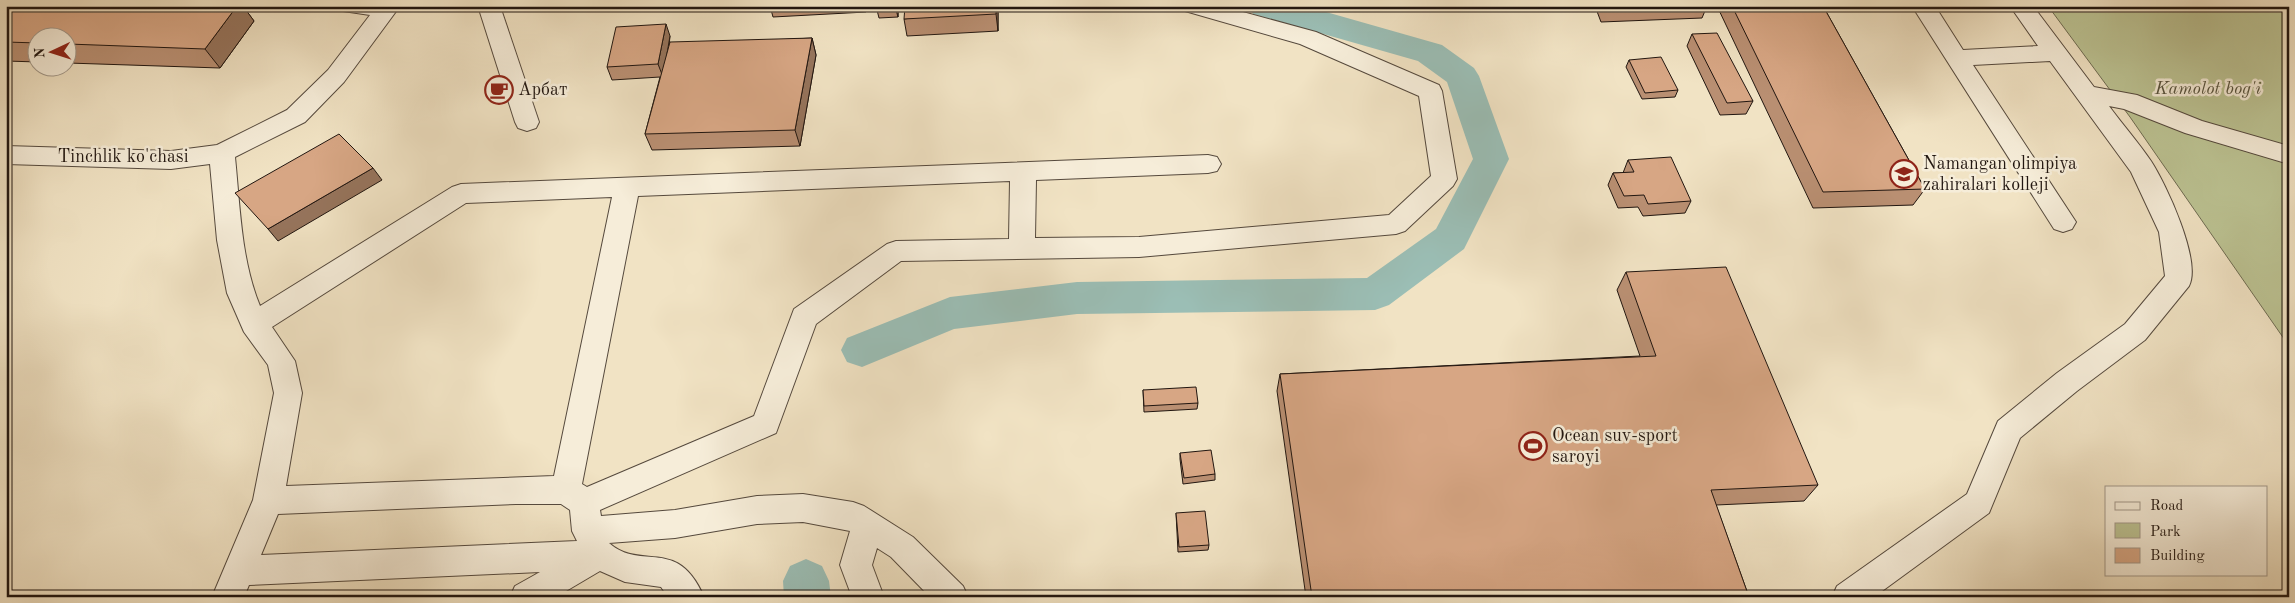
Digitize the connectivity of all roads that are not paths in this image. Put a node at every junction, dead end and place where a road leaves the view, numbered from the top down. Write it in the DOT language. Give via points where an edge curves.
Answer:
graph roads {
  1 [pos="351,6"];
  2 [pos="489,6"];
  3 [pos="1193,6"];
  4 [pos="1923,6"];
  5 [pos="2021,6"];
  6 [pos="388,7"];
  7 [pos="2055,53"];
  8 [pos="1956,58"];
  9 [pos="2086,94"];
  10 [pos="527,122"];
  11 [pos="222,153"];
  12 [pos="2289,155"];
  13 [pos="6,156"];
  14 [pos="1208,164"];
  15 [pos="1023,171"];
  16 [pos="627,188"];
  17 [pos="2063,222"];
  18 [pos="1022,249"];
  19 [pos="254,324"];
  20 [pos="268,500"];
  21 [pos="584,520"];
  22 [pos="860,520"];
  23 [pos="233,584"];
  24 [pos="526,597"];
  25 [pos="688,597"];
  26 [pos="868,597"];
  27 [pos="952,597"];
  28 [pos="1848,597"];
  1 -- 6 [label="street"];
  2 -- 10 [label="street"];
  3 -- 18 [label="street" via="1308,38 1430,91 1444,179 1396,224 1139,248"];
  4 -- 8 [label="street"];
  5 -- 7 [label="street"];
  6 -- 11 [label="street, Tinchlik ko'chasi" via="336,76 296,116"];
  7 -- 8 [label="street"];
  7 -- 9 [label="street"];
  8 -- 17 [label="street"];
  9 -- 12 [label="street" via="2128,101 2194,126"];
  9 -- 28 [label="street" via="2142,168 2172,232 2179,278 2135,332 2008,430 1978,503"];
  11 -- 13 [label="street, Tinchlik ko'chasi" via="170,160"];
  11 -- 19 [label="street" via="230,240 241,293"];
  14 -- 15 [label="street"];
  15 -- 16 [label="street"];
  15 -- 18 [label="street"];
  16 -- 19 [label="street" via="461,194"];
  16 -- 21 [label="street"];
  18 -- 21 [label="street" via="896,251 804,317 766,424"];
  19 -- 20 [label="street" via="281,361 288,393"];
  20 -- 21 [label="street" via="516,490"];
  20 -- 23 [label="street"];
  21 -- 22 [label="street" via="675,524 757,510 803,508"];
  21 -- 23 [label="street"];
  21 -- 24 [label="street"];
  21 -- 25 [label="street" via="626,567 670,574"];
  22 -- 26 [label="street" via="856,565"];
  22 -- 27 [label="street" via="902,546"];
}
